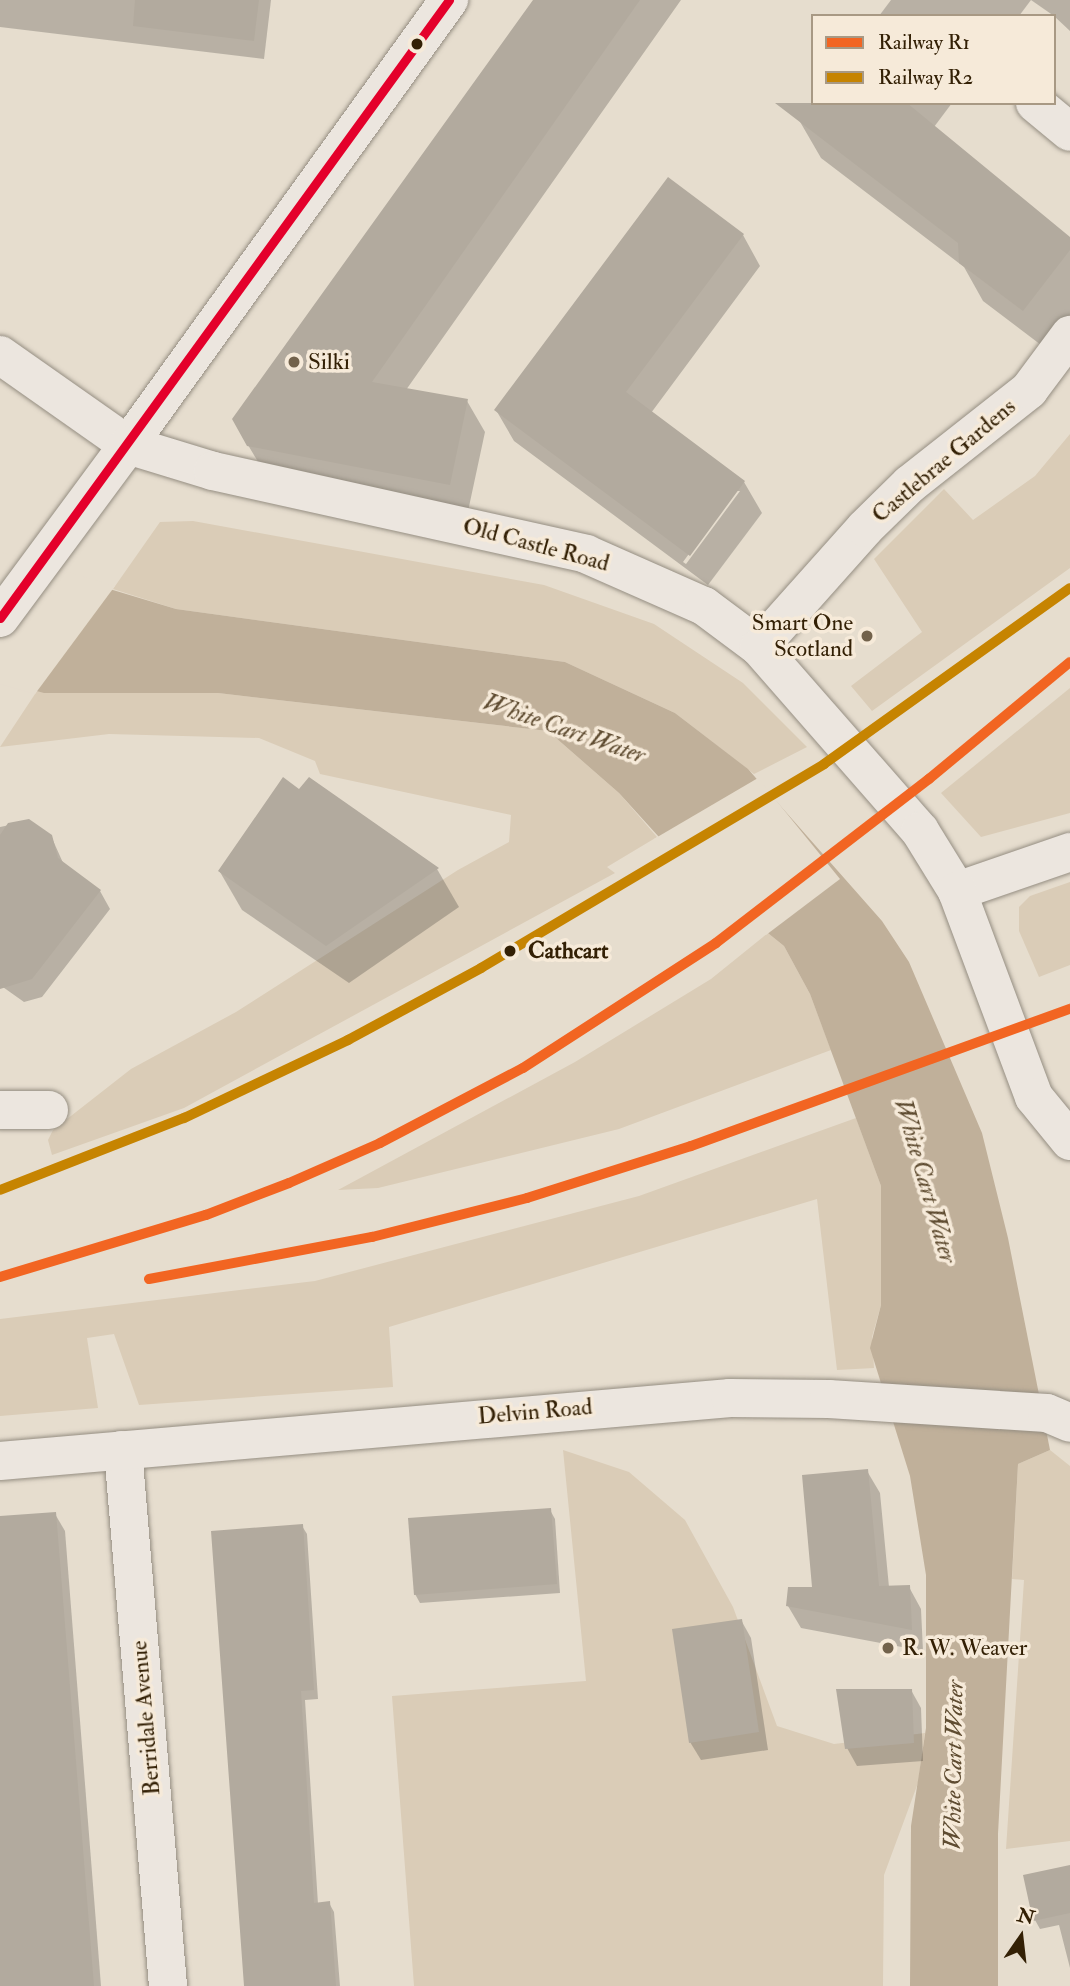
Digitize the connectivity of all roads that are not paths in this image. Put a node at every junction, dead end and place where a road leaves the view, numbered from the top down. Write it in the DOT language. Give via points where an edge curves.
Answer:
graph roads {
  1 [pos="449,0"];
  2 [pos="1037,105"];
  3 [pos="1070,132"];
  4 [pos="1070,335"];
  5 [pos="0,355"];
  6 [pos="128,445"];
  7 [pos="0,618"];
  8 [pos="759,647"];
  9 [pos="1070,852"];
  10 [pos="957,891"];
  11 [pos="0,1110"];
  12 [pos="49,1111"];
  13 [pos="1070,1141"];
  14 [pos="1058,1418"];
  15 [pos="123,1450"];
  16 [pos="0,1461"];
  17 [pos="168,1986"];
  1 -- 6 [label="main road"];
  2 -- 3 [label="main road"];
  4 -- 8 [label="main road, Castlebrae Gardens" via="1029,390 892,502"];
  5 -- 6 [label="main road, Old Castle Road"];
  6 -- 7 [label="main road"];
  6 -- 8 [label="main road, Old Castle Road" via="212,471 586,554 704,606"];
  8 -- 10 [label="main road, Old Castle Road" via="920,831"];
  9 -- 10 [label="main road"];
  10 -- 13 [label="main road, Old Castle Road" via="1034,1097"];
  11 -- 12 [label="main road"];
  14 -- 15 [label="main road, Delvin Road" via="829,1399 635,1403"];
  15 -- 16 [label="main road, Delvin Road"];
  15 -- 17 [label="main road, Berridale Avenue"];
}
